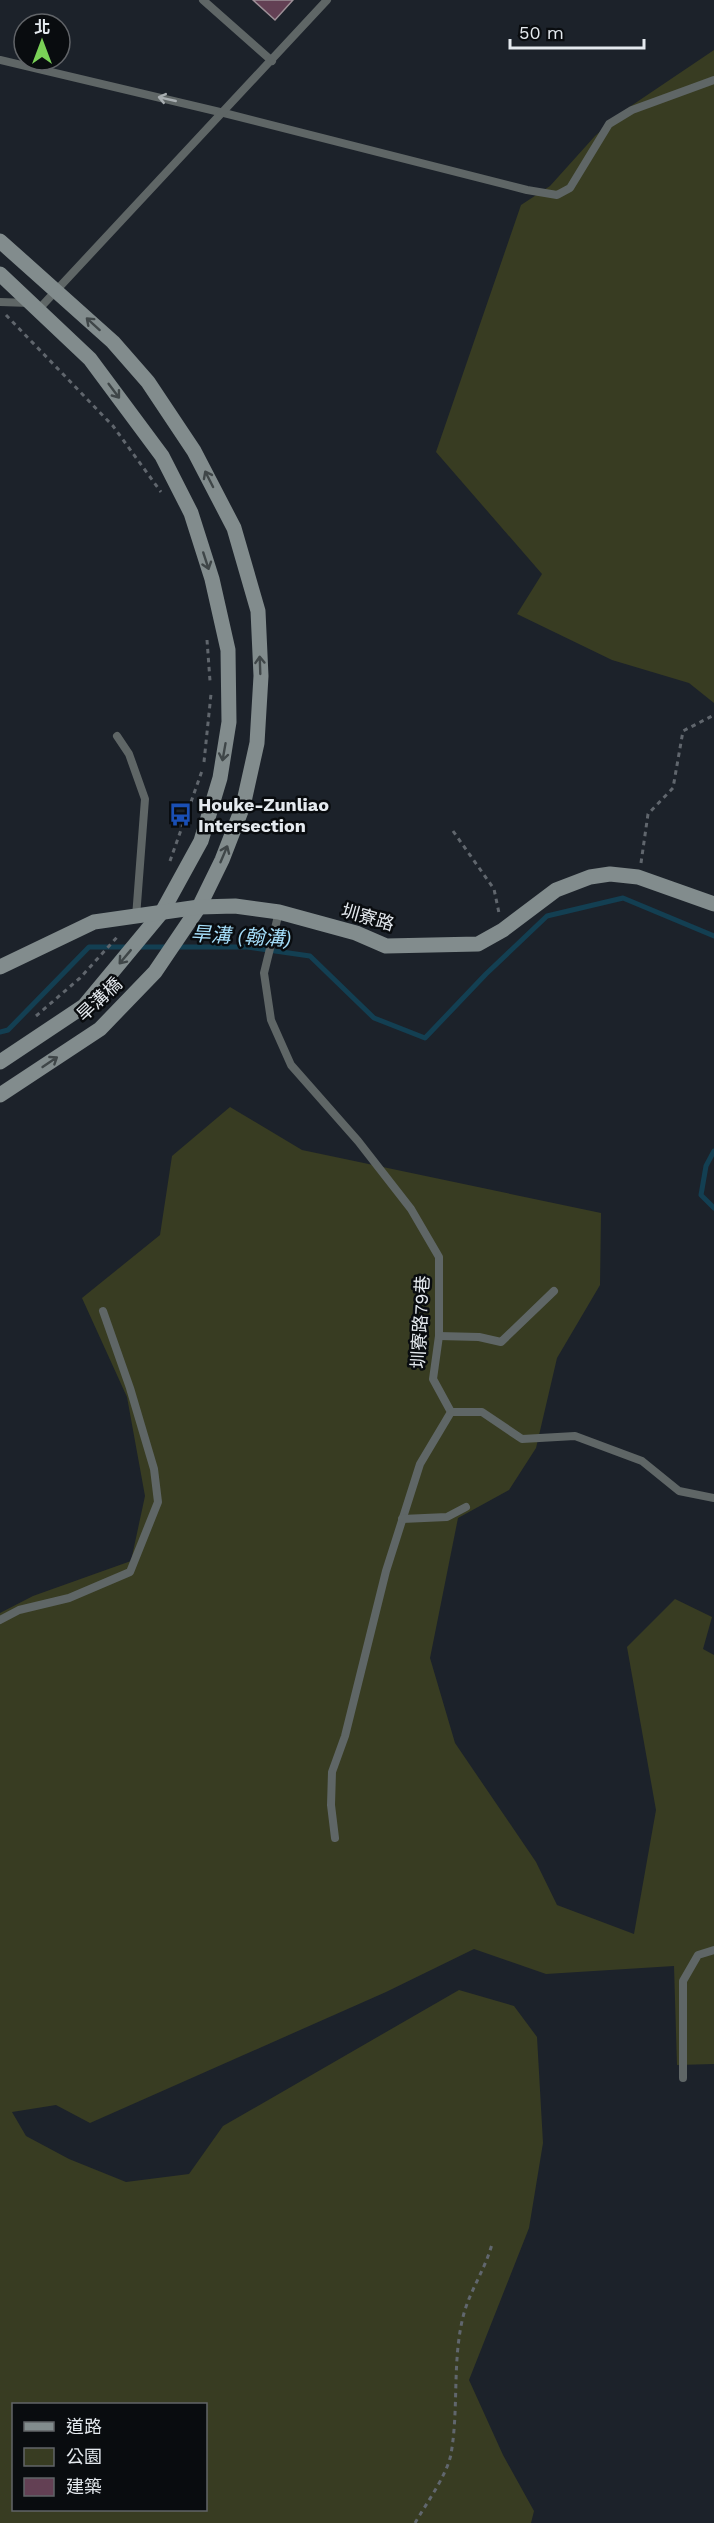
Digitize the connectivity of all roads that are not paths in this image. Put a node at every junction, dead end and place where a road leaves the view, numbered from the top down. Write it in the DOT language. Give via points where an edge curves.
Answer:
graph roads {
  1 [pos="203,0"];
  2 [pos="327,0"];
  3 [pos="0,60"];
  4 [pos="272,61"];
  5 [pos="714,80"];
  6 [pos="224,113"];
  7 [pos="0,241"];
  8 [pos="0,274"];
  9 [pos="56,290"];
  10 [pos="0,302"];
  11 [pos="34,306"];
  12 [pos="117,736"];
  13 [pos="714,904"];
  14 [pos="199,907"];
  15 [pos="162,912"];
  16 [pos="279,912"];
  17 [pos="136,917"];
  18 [pos="0,967"];
  19 [pos="0,1062"];
  20 [pos="1,1095"];
  21 [pos="554,1291"];
  22 [pos="103,1311"];
  23 [pos="439,1336"];
  24 [pos="451,1412"];
  25 [pos="714,1498"];
  26 [pos="466,1508"];
  27 [pos="402,1519"];
  28 [pos="0,1620"];
  29 [pos="335,1838"];
  30 [pos="714,1950"];
  31 [pos="683,2078"];
  1 -- 4 [label="lane"];
  2 -- 4 [label="lane"];
  6 -- 3 [label="lane, one-way"];
  4 -- 6 [label="lane"];
  5 -- 6 [label="lane" via="632,110 609,124 570,188 557,195"];
  6 -- 9 [label="lane"];
  7 -- 9 [label="street, 旱溝橋"];
  8 -- 11 [label="street, 旱溝橋"];
  9 -- 11 [label="lane"];
  14 -- 9 [label="street, 旱溝橋, one-way" via="243,806 257,742 261,676 258,611 234,528 194,451 148,382 113,342"];
  10 -- 11 [label="lane"];
  11 -- 15 [label="street, 旱溝橋, one-way" via="90,359 162,456 191,513 212,579 228,650 229,722 220,778 201,841"];
  12 -- 17 [label="lane" via="129,754 145,799"];
  13 -- 16 [label="street, 圳寮路" via="639,876 610,874 556,890 478,944 386,946 356,933"];
  14 -- 15 [label="street, 圳寮路"];
  14 -- 16 [label="street, 圳寮路" via="235,906"];
  20 -- 14 [label="street, 旱溝橋, one-way" via="100,1029 154,972"];
  15 -- 17 [label="street, 圳寮路"];
  15 -- 19 [label="street, 旱溝橋, one-way" via="84,1006"];
  16 -- 23 [label="lane, 圳寮路79巷" via="264,974 271,1020 291,1065 411,1209 439,1257"];
  17 -- 18 [label="street, 圳寮路" via="94,922"];
  21 -- 23 [label="lane" via="501,1342"];
  22 -- 28 [label="lane" via="154,1469 158,1502 130,1572 69,1598 19,1610"];
  23 -- 24 [label="lane, 圳寮路79巷" via="434,1378"];
  24 -- 25 [label="lane" via="482,1412 522,1439 575,1436 642,1461 679,1491"];
  24 -- 27 [label="lane" via="420,1464"];
  26 -- 27 [label="lane" via="447,1517"];
  27 -- 29 [label="lane" via="332,1772"];
  30 -- 31 [label="lane" via="698,1955 683,1981"];
}
